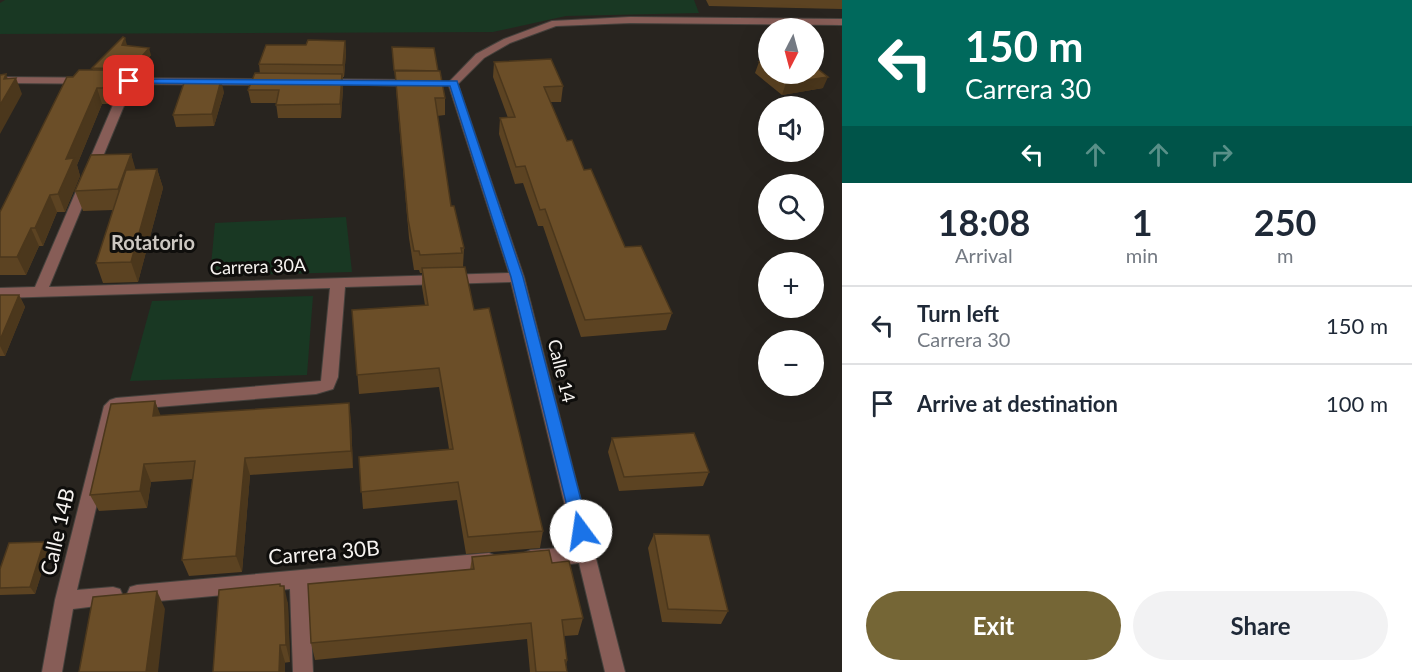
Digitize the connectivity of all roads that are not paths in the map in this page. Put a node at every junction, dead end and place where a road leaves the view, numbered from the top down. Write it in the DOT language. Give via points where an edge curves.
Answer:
graph roads {
  1 [pos="842,22"];
  2 [pos="0,80"];
  3 [pos="129,81"];
  4 [pos="280,82"];
  5 [pos="314,82"];
  6 [pos="442,83"];
  7 [pos="517,277"];
  8 [pos="338,282"];
  9 [pos="40,292"];
  10 [pos="0,293"];
  11 [pos="587,554"];
  12 [pos="299,579"];
  13 [pos="65,600"];
  14 [pos="52,672"];
  15 [pos="303,672"];
  16 [pos="615,672"];
  1 -- 6 [label="street" via="555,23 507,41"];
  2 -- 3 [label="street"];
  3 -- 4 [label="street"];
  3 -- 9 [label="street"];
  5 -- 6 [label="street"];
  6 -- 7 [label="street, Calle 14"];
  7 -- 8 [label="street, Carrera 30A"];
  7 -- 11 [label="street, Calle 14"];
  8 -- 9 [label="street, Carrera 30A"];
  8 -- 13 [label="street, Calle 14B" via="327,385 116,405 106,421"];
  9 -- 10 [label="street, Carrera 30A"];
  11 -- 12 [label="street, Carrera 30B"];
  11 -- 16 [label="street, Calle 14"];
  12 -- 13 [label="street, Carrera 30B"];
  12 -- 15 [label="street"];
  13 -- 14 [label="street, Calle 14B"];
}
